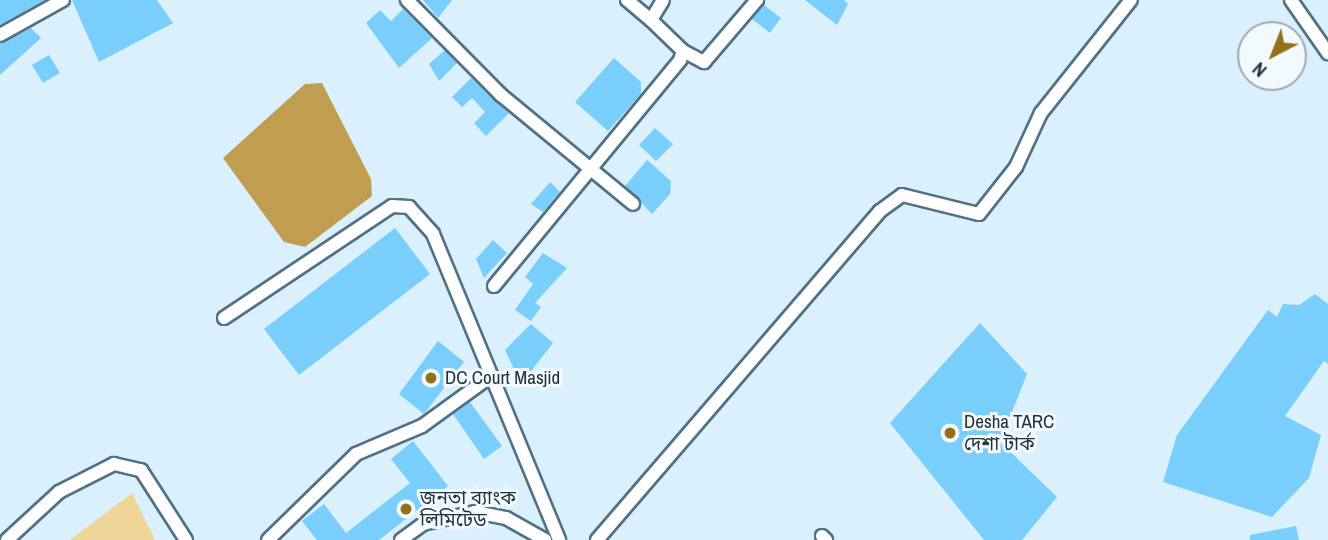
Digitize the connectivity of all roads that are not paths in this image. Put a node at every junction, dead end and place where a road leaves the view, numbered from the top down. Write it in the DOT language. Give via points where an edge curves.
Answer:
graph roads {
  1 [pos="63,0"];
  2 [pos="407,0"];
  3 [pos="627,0"];
  4 [pos="663,0"];
  5 [pos="757,0"];
  6 [pos="1131,0"];
  7 [pos="1291,0"];
  8 [pos="651,20"];
  9 [pos="0,35"];
  10 [pos="1327,48"];
  11 [pos="683,51"];
  12 [pos="592,172"];
  13 [pos="633,204"];
  14 [pos="494,286"];
  15 [pos="224,318"];
  16 [pos="491,376"];
  17 [pos="7,540"];
  18 [pos="186,540"];
  19 [pos="268,540"];
  20 [pos="401,540"];
  21 [pos="545,540"];
  22 [pos="559,540"];
  23 [pos="597,540"];
  1 -- 9 [label="street"];
  2 -- 12 [label="street" via="501,95"];
  3 -- 8 [label="street"];
  4 -- 8 [label="street"];
  5 -- 11 [label="street" via="704,62"];
  6 -- 23 [label="street" via="1041,113 1016,167 979,214 902,195 880,211"];
  7 -- 10 [label="street"];
  8 -- 11 [label="street"];
  11 -- 12 [label="street"];
  12 -- 13 [label="street"];
  12 -- 14 [label="street"];
  15 -- 16 [label="street" via="392,206 409,206 433,234"];
  16 -- 19 [label="street" via="422,426 356,454"];
  16 -- 22 [label="street"];
  17 -- 18 [label="street" via="60,492 114,464 141,470"];
  20 -- 21 [label="street" via="423,524 475,512 506,518"];
}
